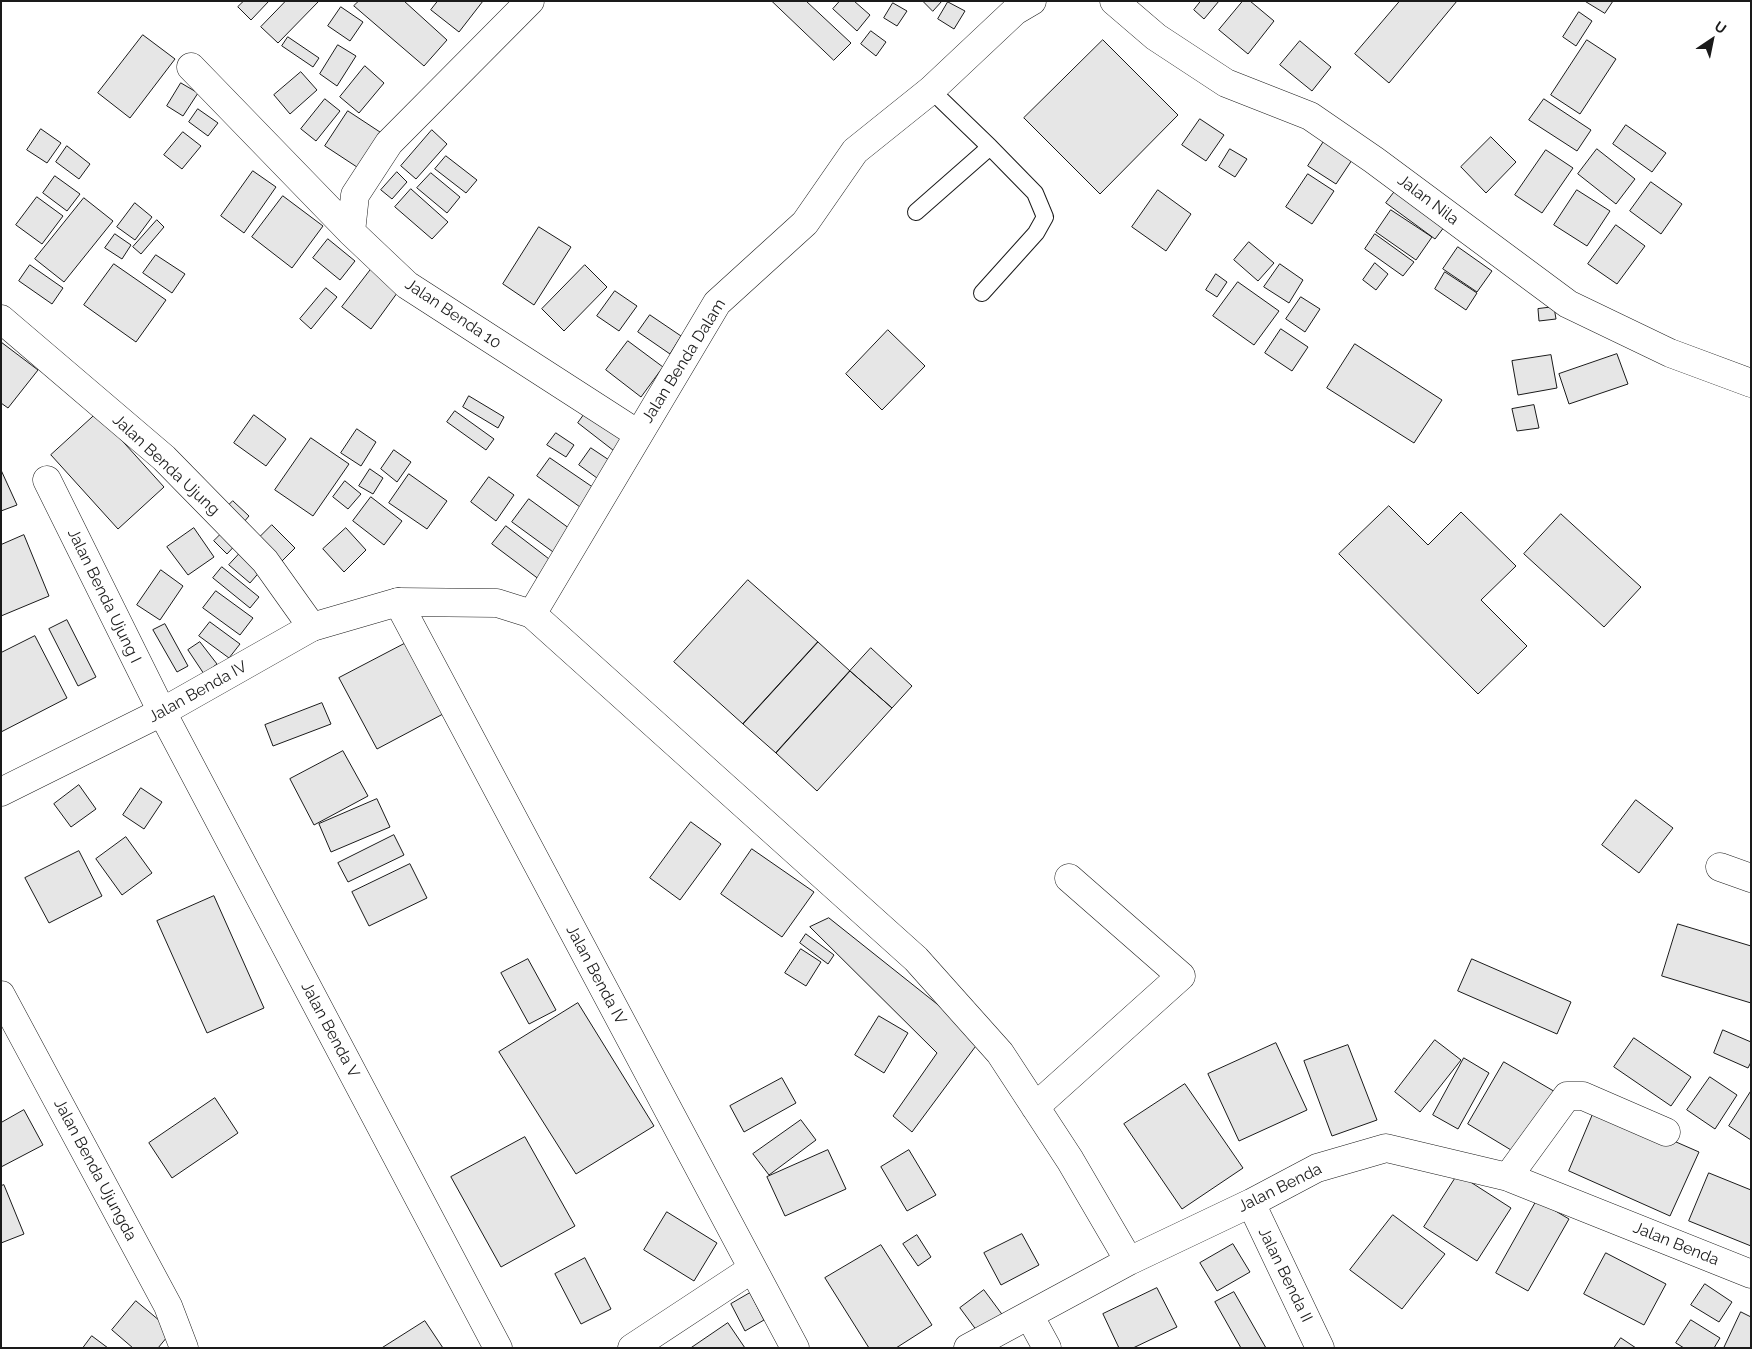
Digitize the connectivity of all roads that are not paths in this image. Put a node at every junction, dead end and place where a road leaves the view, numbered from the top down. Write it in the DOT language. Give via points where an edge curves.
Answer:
graph roads {
  1 [pos="530,1"];
  2 [pos="1114,1"];
  3 [pos="1018,5"];
  4 [pos="191,67"];
  5 [pos="931,90"];
  6 [pos="990,147"];
  7 [pos="916,212"];
  8 [pos="351,232"];
  9 [pos="982,293"];
  10 [pos="1,319"];
  11 [pos="1751,383"];
  12 [pos="638,434"];
  13 [pos="47,480"];
  14 [pos="398,602"];
  15 [pos="532,614"];
  16 [pos="312,627"];
  17 [pos="162,712"];
  18 [pos="1,792"];
  19 [pos="1720,867"];
  20 [pos="1069,878"];
  21 [pos="1751,878"];
  22 [pos="1,995"];
  23 [pos="1035,1107"];
  24 [pos="1666,1132"];
  25 [pos="1508,1177"];
  26 [pos="1251,1202"];
  27 [pos="1129,1262"];
  28 [pos="752,1269"];
  29 [pos="1751,1274"];
  30 [pos="1030,1315"];
  31 [pos="184,1348"];
  32 [pos="498,1348"];
  33 [pos="632,1348"];
  34 [pos="795,1348"];
  35 [pos="968,1348"];
  36 [pos="1047,1348"];
  37 [pos="1320,1348"];
  1 -- 8 [label="street" via="389,143 355,196"];
  2 -- 11 [label="street, Jalan Nila" via="1156,37 1226,83 1310,116 1568,304 1670,353"];
  3 -- 5 [label="street, Jalan Benda Dalam"];
  4 -- 8 [label="street, Jalan Benda 10"];
  5 -- 6 [label="lane"];
  5 -- 12 [label="street, Jalan Benda Dalam" via="856,151 805,223 717,303"];
  6 -- 7 [label="lane"];
  6 -- 9 [label="lane" via="1035,194 1045,217 1036,233"];
  8 -- 12 [label="street, Jalan Benda 10" via="407,285"];
  10 -- 16 [label="street, Jalan Benda Ujung" via="164,458 265,561"];
  12 -- 15 [label="street, Jalan Benda Dalam"];
  13 -- 17 [label="street, Jalan Benda Ujung I"];
  14 -- 15 [label="street, Jalan Benda IV" via="496,603"];
  14 -- 16 [label="street, Jalan Benda IV"];
  14 -- 28 [label="street, Jalan Benda IV"];
  15 -- 23 [label="street" via="916,960 1000,1053"];
  16 -- 17 [label="street, Jalan Benda IV"];
  17 -- 18 [label="street, Jalan Benda IV"];
  17 -- 32 [label="street, Jalan Benda V"];
  19 -- 21 [label="street"];
  20 -- 23 [label="street" via="1181,976"];
  22 -- 31 [label="street, Jalan Benda Ujungda" via="168,1306"];
  23 -- 27 [label="street"];
  24 -- 25 [label="street" via="1583,1096 1566,1096"];
  25 -- 26 [label="street, Jalan Benda" via="1386,1148 1317,1168"];
  25 -- 29 [label="street, Jalan Benda"];
  26 -- 27 [label="street, Jalan Benda"];
  26 -- 37 [label="street, Jalan Benda II"];
  27 -- 30 [label="street, Jalan Benda"];
  28 -- 33 [label="street"];
  28 -- 34 [label="street, Jalan Benda IV"];
  30 -- 35 [label="street, Jalan Benda"];
  30 -- 36 [label="street"];
}
